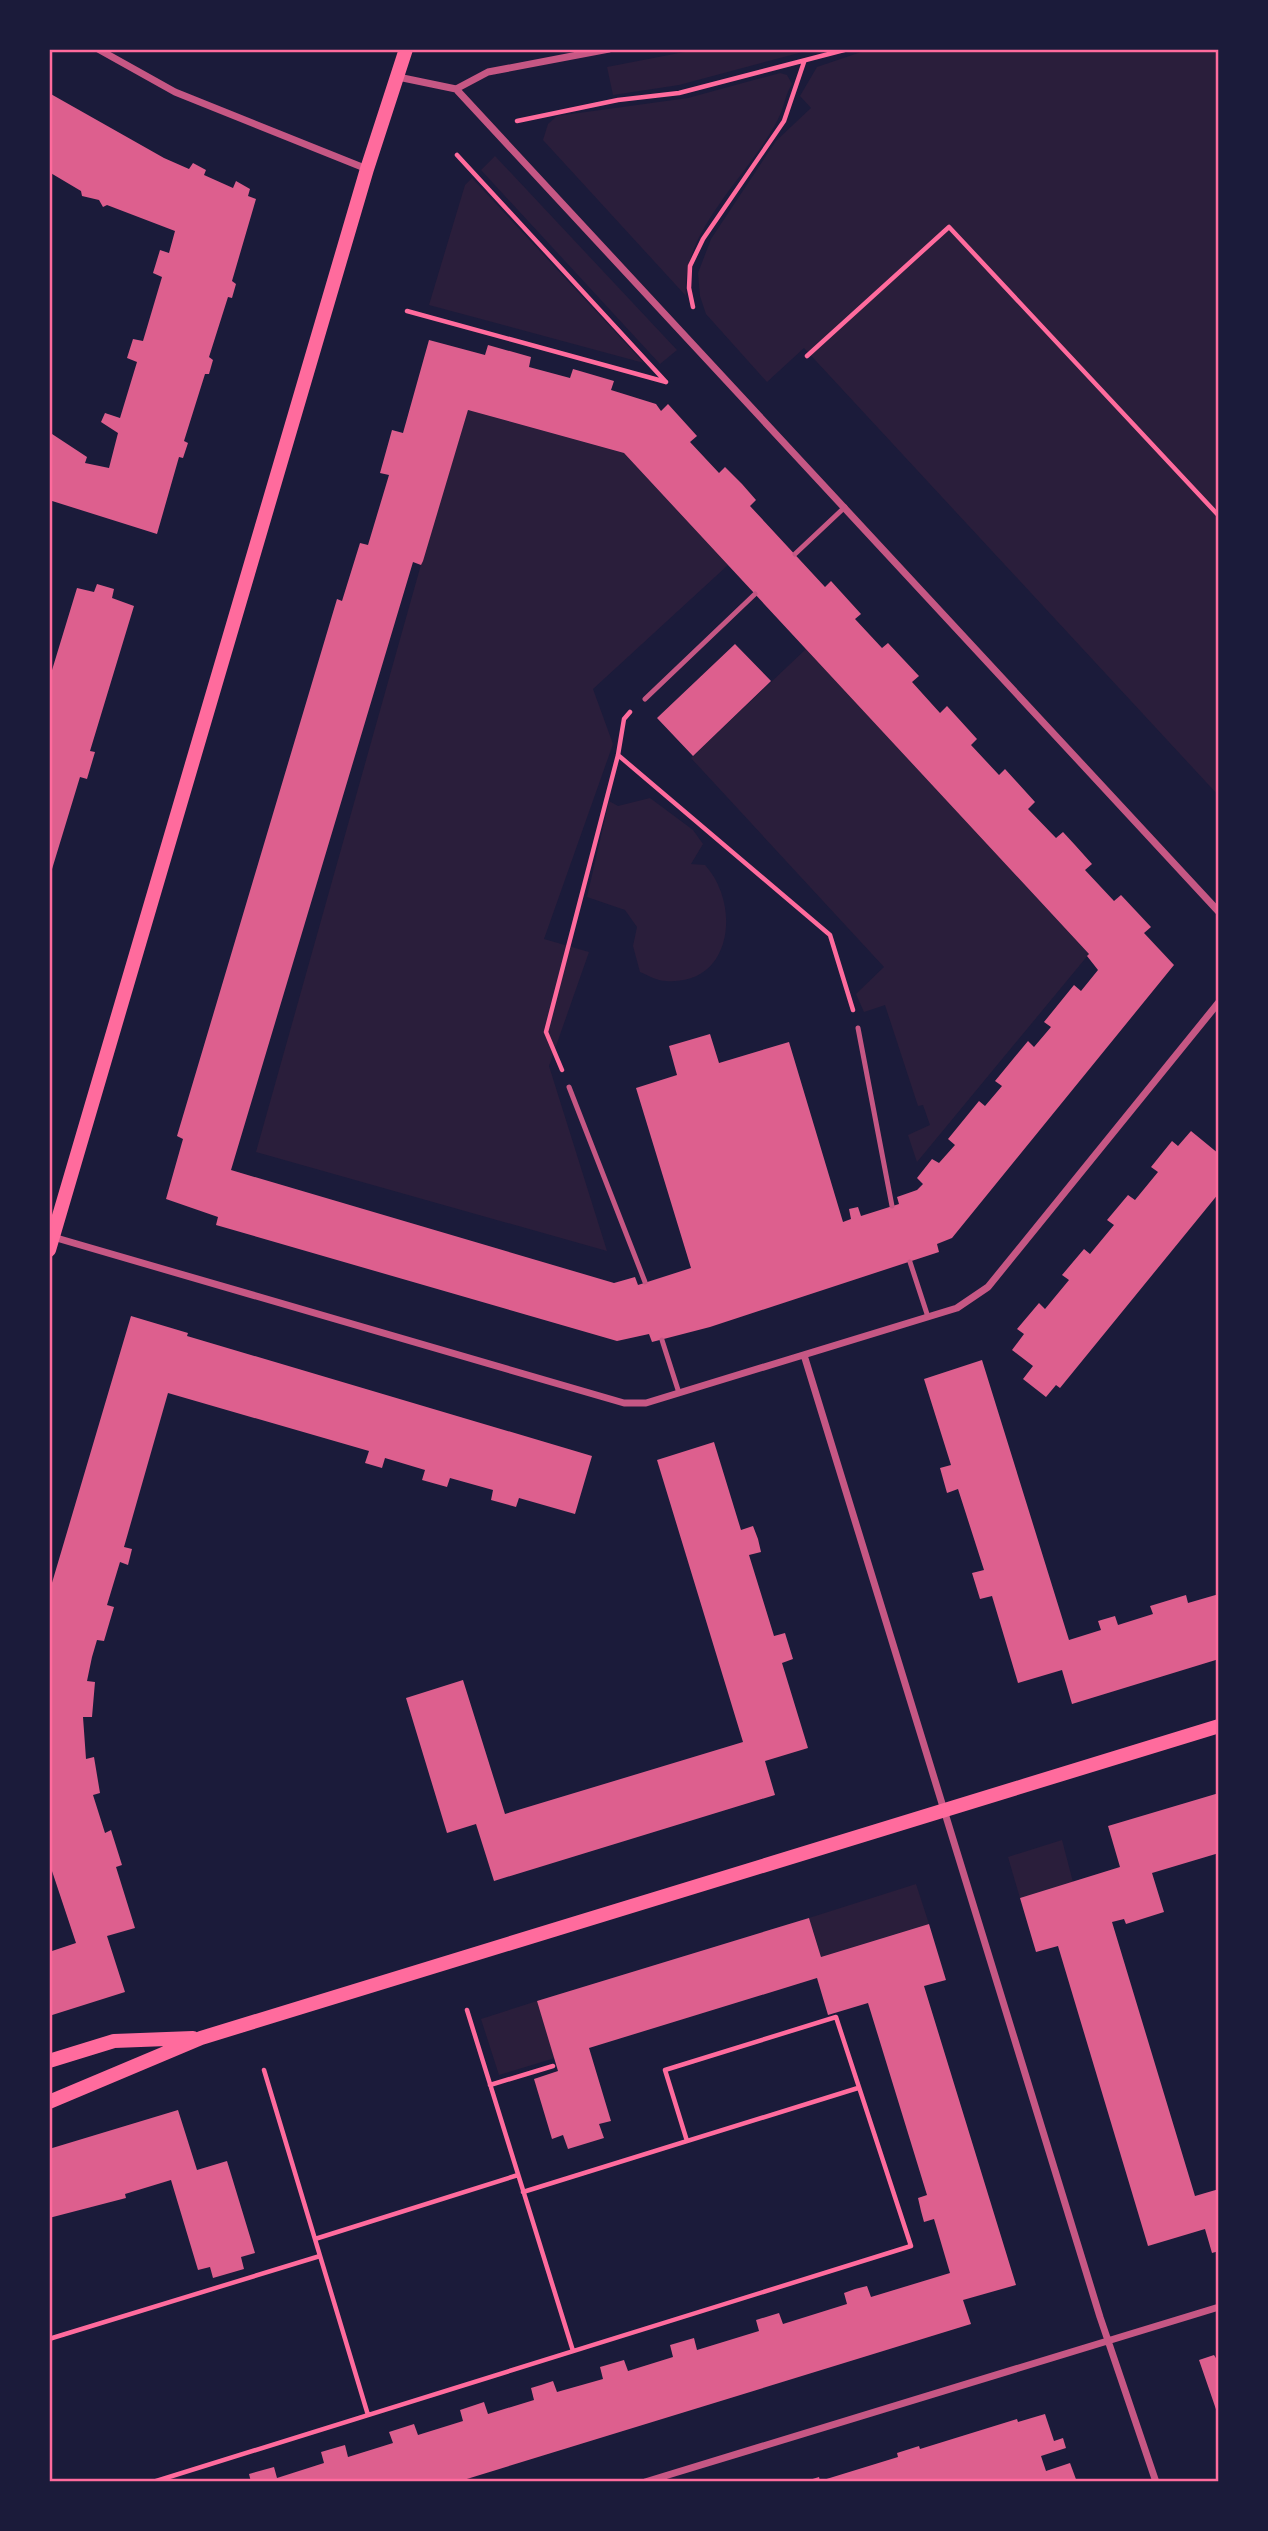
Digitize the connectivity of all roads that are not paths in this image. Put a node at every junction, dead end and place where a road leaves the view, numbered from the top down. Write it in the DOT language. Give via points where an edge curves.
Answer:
graph roads {
  1 [pos="98,49"];
  2 [pos="406,49"];
  3 [pos="609,49"];
  4 [pos="398,77"];
  5 [pos="456,89"];
  6 [pos="366,169"];
  7 [pos="845,507"];
  8 [pos="795,554"];
  9 [pos="755,594"];
  10 [pos="645,699"];
  11 [pos="1219,912"];
  12 [pos="1219,1002"];
  13 [pos="858,1028"];
  14 [pos="569,1087"];
  15 [pos="892,1206"];
  16 [pos="51,1243"];
  17 [pos="910,1262"];
  18 [pos="645,1282"];
  19 [pos="928,1317"];
  20 [pos="662,1340"];
  21 [pos="804,1354"];
  22 [pos="679,1393"];
  23 [pos="1219,1726"];
  24 [pos="944,1810"];
  25 [pos="201,2038"];
  26 [pos="49,2061"];
  27 [pos="49,2102"];
  28 [pos="1219,2307"];
  29 [pos="1108,2341"];
  30 [pos="645,2482"];
  31 [pos="1156,2482"];
  1 -- 6 [label="street" via="175,92"];
  2 -- 4 [label="main road"];
  3 -- 5 [label="street" via="488,72"];
  4 -- 5 [label="street"];
  4 -- 6 [label="main road"];
  5 -- 7 [label="street"];
  6 -- 16 [label="main road"];
  7 -- 8 [label="lane"];
  7 -- 11 [label="street"];
  9 -- 10 [label="lane"];
  12 -- 19 [label="street" via="988,1287 957,1308"];
  13 -- 15 [label="lane"];
  14 -- 18 [label="lane"];
  16 -- 22 [label="street" via="624,1403 646,1403"];
  17 -- 19 [label="lane"];
  19 -- 21 [label="street"];
  20 -- 22 [label="lane"];
  21 -- 22 [label="street"];
  21 -- 24 [label="street"];
  23 -- 24 [label="main road"];
  24 -- 25 [label="main road"];
  24 -- 29 [label="street"];
  25 -- 26 [label="main road" via="114,2041"];
  25 -- 27 [label="main road"];
  28 -- 29 [label="street"];
  29 -- 30 [label="street"];
  29 -- 31 [label="street"];
}
